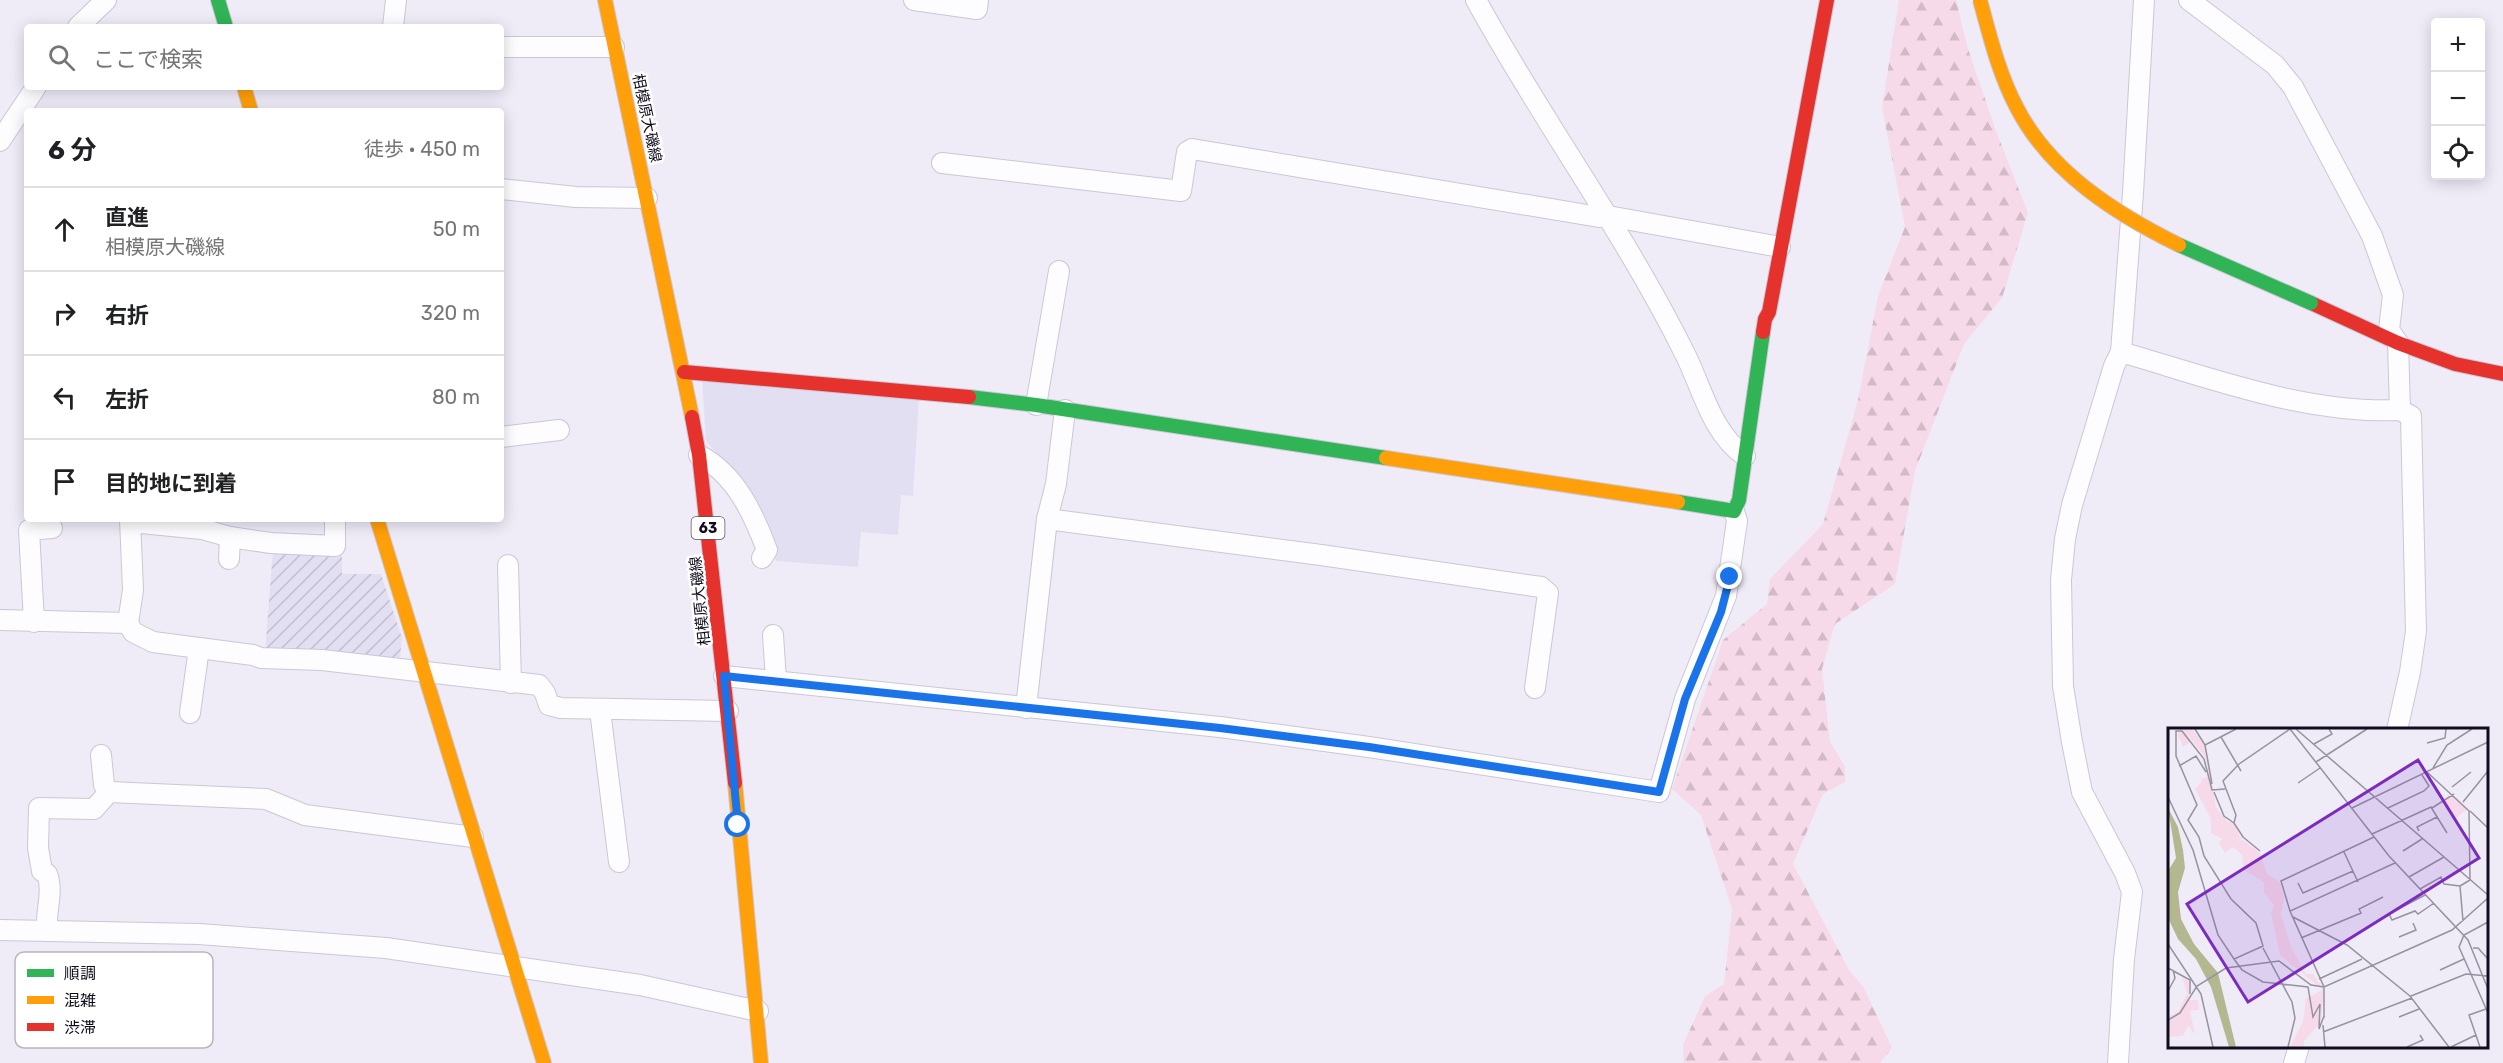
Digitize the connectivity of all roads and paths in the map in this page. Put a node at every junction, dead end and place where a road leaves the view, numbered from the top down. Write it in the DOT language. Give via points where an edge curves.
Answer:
graph roads {
  1 [pos="106,0"];
  2 [pos="218,0"];
  3 [pos="396,0"];
  4 [pos="605,0"];
  5 [pos="914,0"];
  6 [pos="978,0"];
  7 [pos="1476,0"];
  8 [pos="1827,0"];
  9 [pos="1980,0"];
  10 [pos="2144,0"];
  11 [pos="2189,0"];
  12 [pos="81,24"];
  13 [pos="225,24"];
  14 [pos="393,24"];
  15 [pos="504,47"];
  16 [pos="614,47"];
  17 [pos="34,90"];
  18 [pos="245,90"];
  19 [pos="250,108"];
  20 [pos="0,141"];
  21 [pos="942,163"];
  22 [pos="504,189"];
  23 [pos="647,198"];
  24 [pos="1608,216"];
  25 [pos="1780,247"];
  26 [pos="1059,271"];
  27 [pos="2398,343"];
  28 [pos="2121,352"];
  29 [pos="684,372"];
  30 [pos="2503,374"];
  31 [pos="1036,405"];
  32 [pos="1065,410"];
  33 [pos="2400,410"];
  34 [pos="559,430"];
  35 [pos="504,436"];
  36 [pos="699,455"];
  37 [pos="1745,456"];
  38 [pos="1734,511"];
  39 [pos="1047,519"];
  40 [pos="130,522"];
  41 [pos="144,522"];
  42 [pos="335,522"];
  43 [pos="378,522"];
  44 [pos="52,528"];
  45 [pos="231,537"];
  46 [pos="762,558"];
  47 [pos="229,559"];
  48 [pos="502,576"];
  49 [pos="0,620"];
  50 [pos="34,622"];
  51 [pos="128,623"];
  52 [pos="773,635"];
  53 [pos="199,648"];
  54 [pos="423,671"];
  55 [pos="724,676"];
  56 [pos="776,680"];
  57 [pos="511,683"];
  58 [pos="1535,688"];
  59 [pos="1026,708"];
  60 [pos="600,710"];
  61 [pos="728,711"];
  62 [pos="190,713"];
  63 [pos="2397,728"];
  64 [pos="102,755"];
  65 [pos="109,792"];
  66 [pos="473,837"];
  67 [pos="619,862"];
  68 [pos="0,930"];
  69 [pos="47,931"];
  70 [pos="515,966"];
  71 [pos="758,1011"];
  72 [pos="2299,1048"];
  73 [pos="544,1063"];
  74 [pos="761,1063"];
  75 [pos="2118,1063"];
  76 [pos="2294,1063"];
  1 -- 12 [label="street"];
  2 -- 13 [label="street"];
  3 -- 14 [label="street"];
  4 -- 16 [label="street, 相模原大磯線 / 63"];
  5 -- 6 [label="street" via="977,9"];
  7 -- 24 [label="street"];
  8 -- 25 [label="street"];
  9 -- 27 [label="street, bridge" via="1989,37 2013,98 2035,137 2066,172 2107,205 2148,230"];
  10 -- 28 [label="street"];
  11 -- 27 [label="street" via="2275,64 2293,87 2372,236 2393,295 2389,330"];
  15 -- 16 [label="street"];
  16 -- 23 [label="street, 相模原大磯線 / 63"];
  17 -- 20 [label="street"];
  18 -- 19 [label="street"];
  21 -- 24 [label="street" via="1181,191 1186,152 1192,149"];
  22 -- 23 [label="street" via="576,197"];
  23 -- 29 [label="street, 相模原大磯線 / 63"];
  24 -- 25 [label="street"];
  24 -- 37 [label="street" via="1686,356 1721,433"];
  25 -- 37 [label="street"];
  26 -- 31 [label="street"];
  27 -- 30 [label="street" via="2455,364"];
  27 -- 33 [label="street"];
  28 -- 33 [label="street" via="2303,402 2372,411"];
  28 -- 75 [label="street" via="2072,505 2061,580 2063,686 2082,792 2132,892"];
  29 -- 31 [label="street"];
  29 -- 36 [label="street, 相模原大磯線 / 63"];
  31 -- 32 [label="street"];
  32 -- 38 [label="street"];
  32 -- 39 [label="street" via="1056,484"];
  33 -- 63 [label="street" via="2411,416 2416,631"];
  34 -- 35 [label="street"];
  36 -- 46 [label="street" via="714,463 755,516 767,550"];
  36 -- 55 [label="street, 相模原大磯線 / 63"];
  37 -- 38 [label="street"];
  38 -- 59 [label="street" via="1737,521 1726,596 1685,699 1659,792 1369,747 1153,719"];
  39 -- 58 [label="street" via="1540,587 1548,593"];
  39 -- 59 [label="street"];
  40 -- 51 [label="street" via="133,590"];
  41 -- 45 [label="street"];
  42 -- 45 [label="street" via="335,546"];
  43 -- 54 [label="street"];
  44 -- 50 [label="street" via="29,530"];
  45 -- 47 [label="street"];
  48 -- 57 [label="street"];
  49 -- 50 [label="street"];
  50 -- 51 [label="street"];
  51 -- 53 [label="street" via="133,632 153,642"];
  52 -- 56 [label="street"];
  53 -- 54 [label="street" via="261,658"];
  53 -- 62 [label="street"];
  54 -- 57 [label="street"];
  54 -- 66 [label="street"];
  55 -- 56 [label="street"];
  55 -- 61 [label="street, 相模原大磯線 / 63"];
  56 -- 59 [label="street"];
  57 -- 60 [label="street" via="539,686 549,705"];
  60 -- 61 [label="street"];
  60 -- 67 [label="street"];
  61 -- 71 [label="street, 相模原大磯線 / 63"];
  64 -- 65 [label="street" via="104,785"];
  65 -- 66 [label="street" via="167,787 266,799 305,815"];
  65 -- 69 [label="street" via="94,809 39,808 42,871 50,881"];
  66 -- 70 [label="street"];
  68 -- 69 [label="street"];
  69 -- 70 [label="street" via="199,934 386,948"];
  70 -- 71 [label="street" via="640,985"];
  70 -- 73 [label="street"];
  71 -- 74 [label="street, 相模原大磯線 / 63"];
  72 -- 76 [label="street"];
}
